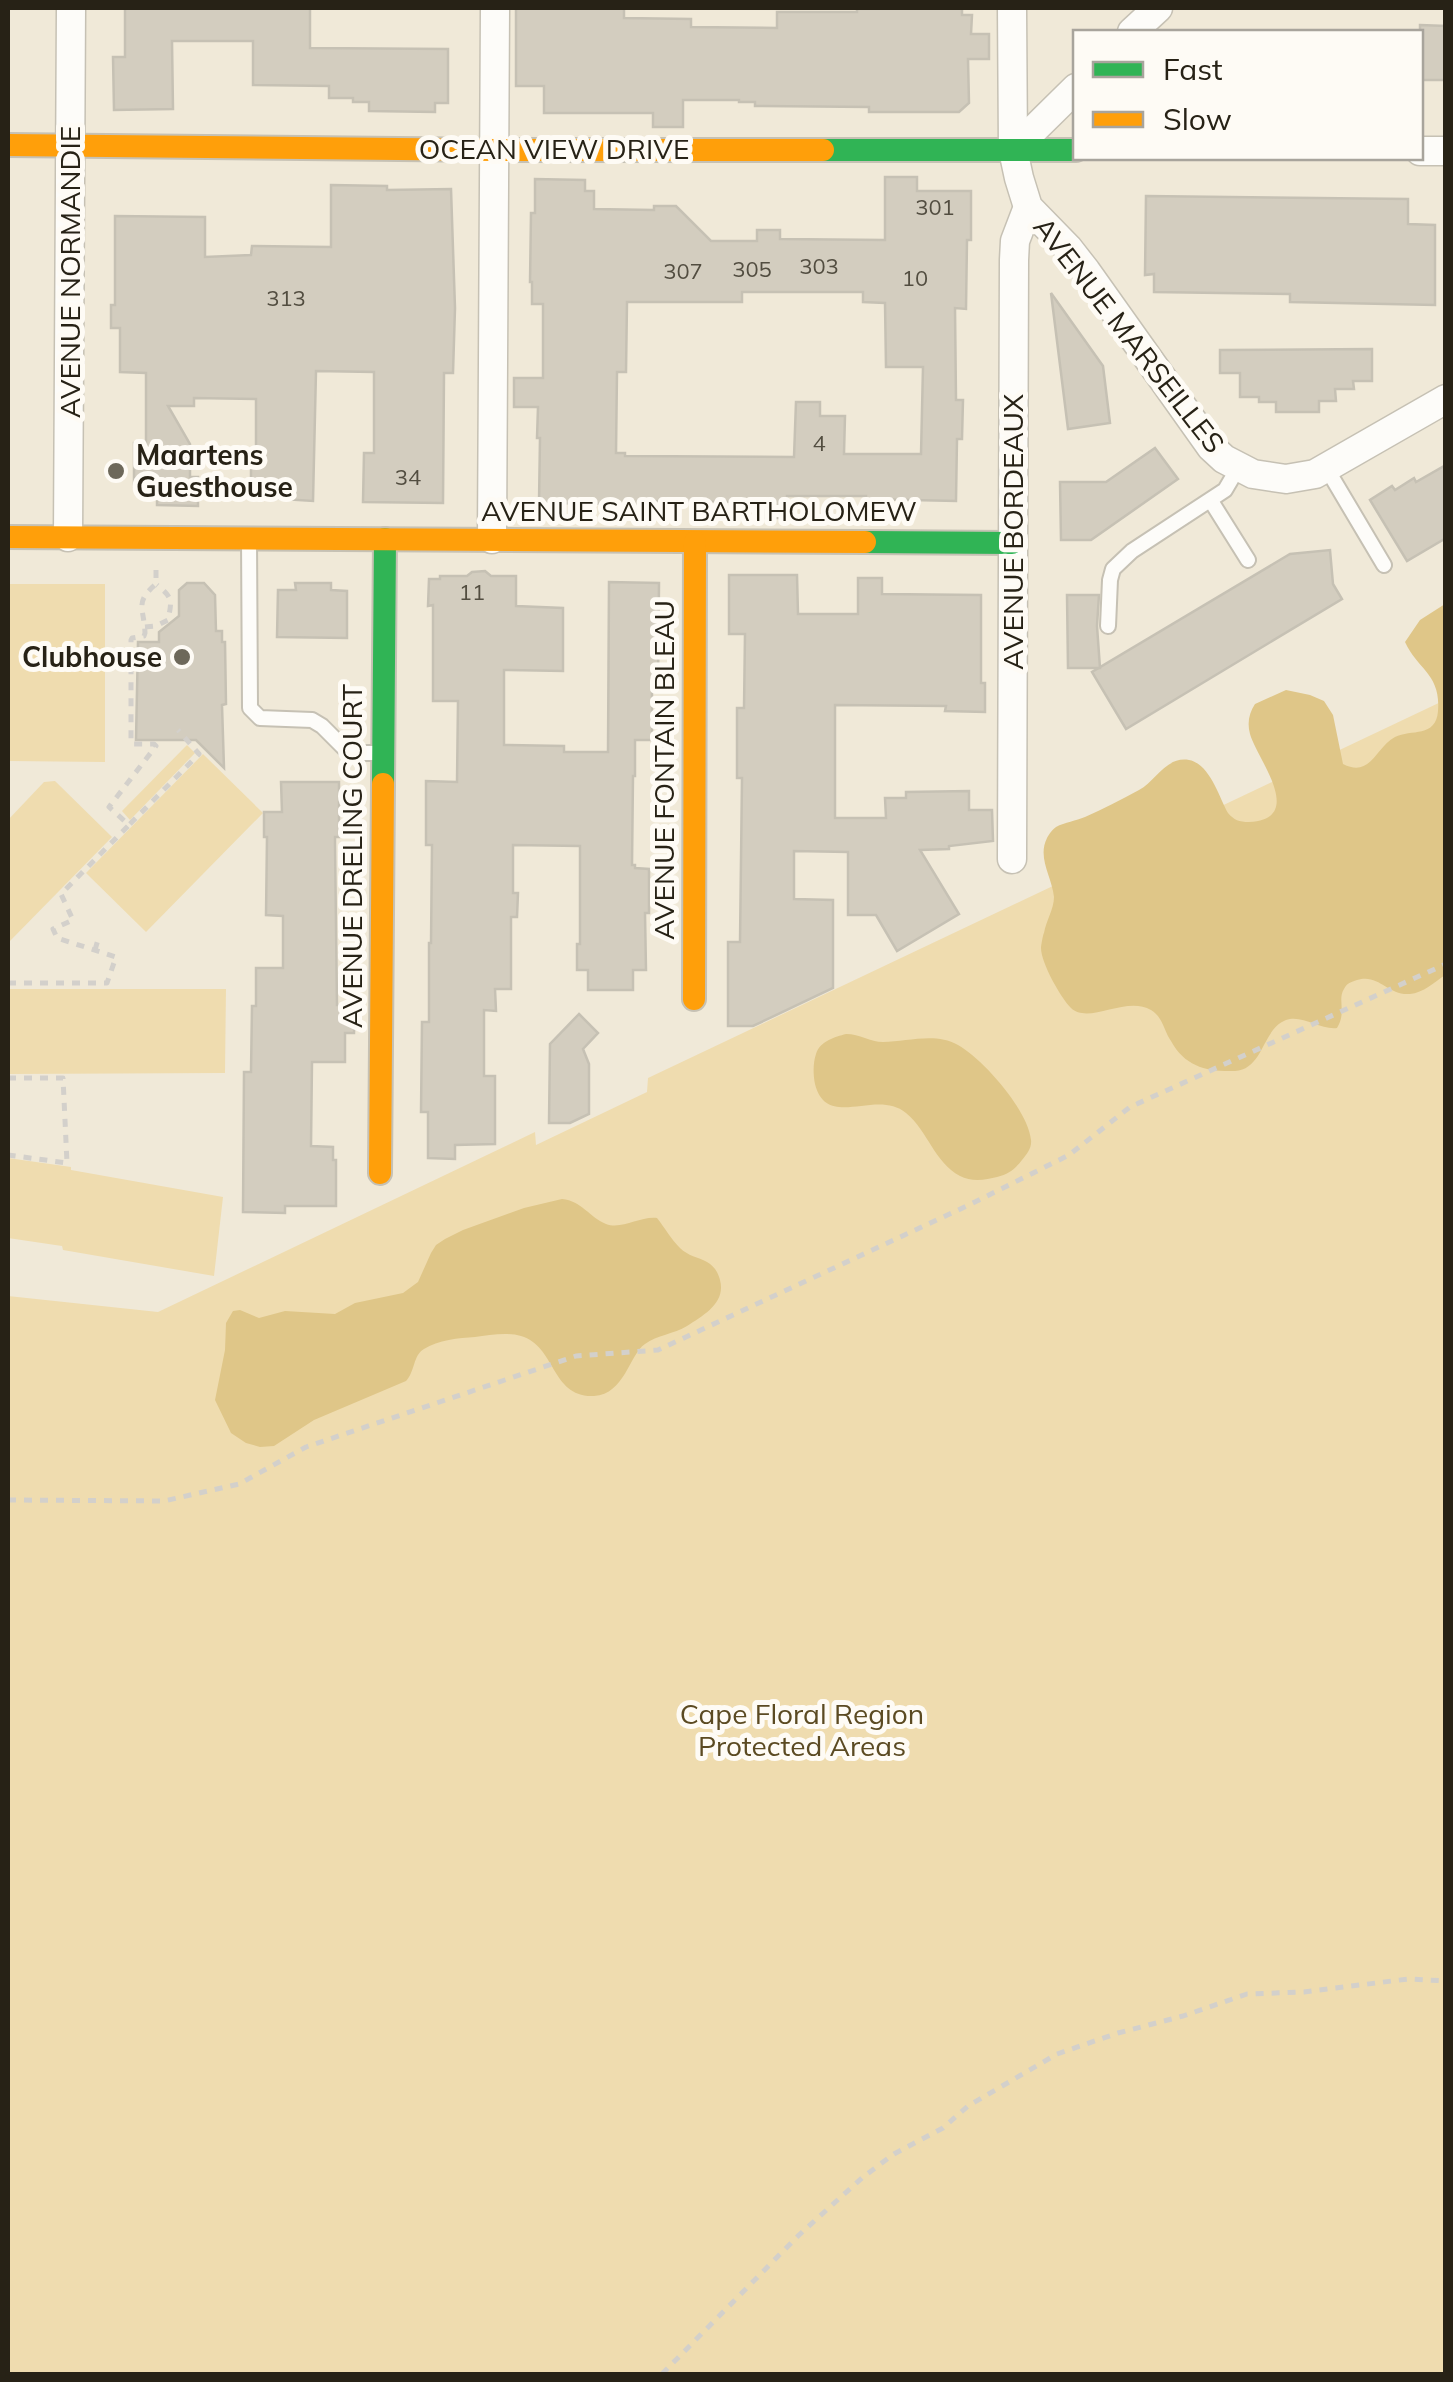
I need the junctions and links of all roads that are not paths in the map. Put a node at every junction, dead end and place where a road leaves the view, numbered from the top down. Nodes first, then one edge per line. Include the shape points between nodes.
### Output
1 (72, 8) edge
2 (495, 8) edge
3 (1012, 8) edge
4 (1158, 8) edge
5 (1134, 30) edge
6 (1073, 91) edge
7 (8, 145) edge
8 (70, 145) junction
9 (495, 150) junction
10 (1012, 150) junction
11 (1073, 150) edge
12 (1028, 207) junction
13 (1446, 399) edge
14 (1238, 468) junction
15 (1327, 469) junction
16 (1211, 501) junction
17 (8, 536) edge
18 (68, 537) junction
19 (249, 538) junction
20 (384, 539) junction
21 (492, 539) junction
22 (695, 542) junction
23 (1012, 543) junction
24 (1248, 560) dead end
25 (1384, 565) dead end
26 (1108, 626) dead end
27 (383, 753) junction
28 (1012, 859) dead end
29 (694, 999) dead end
30 (380, 1173) dead end

1 - 8 street, AVENUE NORMANDIE
2 - 9 street
3 - 10 street
4 - 5 street
6 - 10 street
7 - 8 street, OCEAN VIEW DRIVE
8 - 9 street, OCEAN VIEW DRIVE
8 - 18 street, AVENUE NORMANDIE
9 - 10 street, OCEAN VIEW DRIVE
9 - 21 street
10 - 11 street, OCEAN VIEW DRIVE
10 - 12 street, AVENUE MARSEILLES
12 - 14 street, AVENUE MARSEILLES via 1086,271 1196,430
12 - 23 street, AVENUE BORDEAUX via 1014,260
13 - 15 street, AVENUE MARSEILLES
14 - 15 street, AVENUE MARSEILLES via 1271,479
14 - 16 lane
15 - 25 lane
16 - 24 lane
16 - 26 lane via 1119,562 1110,580
17 - 18 street, AVENUE SAINT BARTHOLOMEW
18 - 19 street, AVENUE SAINT BARTHOLOMEW
19 - 20 street, AVENUE SAINT BARTHOLOMEW
19 - 27 lane via 250,708 260,718 318,722 352,752
20 - 21 street, AVENUE SAINT BARTHOLOMEW
20 - 27 street, AVENUE DRELING COURT
21 - 22 street, AVENUE SAINT BARTHOLOMEW
22 - 23 street, AVENUE SAINT BARTHOLOMEW
22 - 29 street, AVENUE FONTAIN BLEAU
23 - 28 street, AVENUE BORDEAUX
27 - 30 street, AVENUE DRELING COURT

